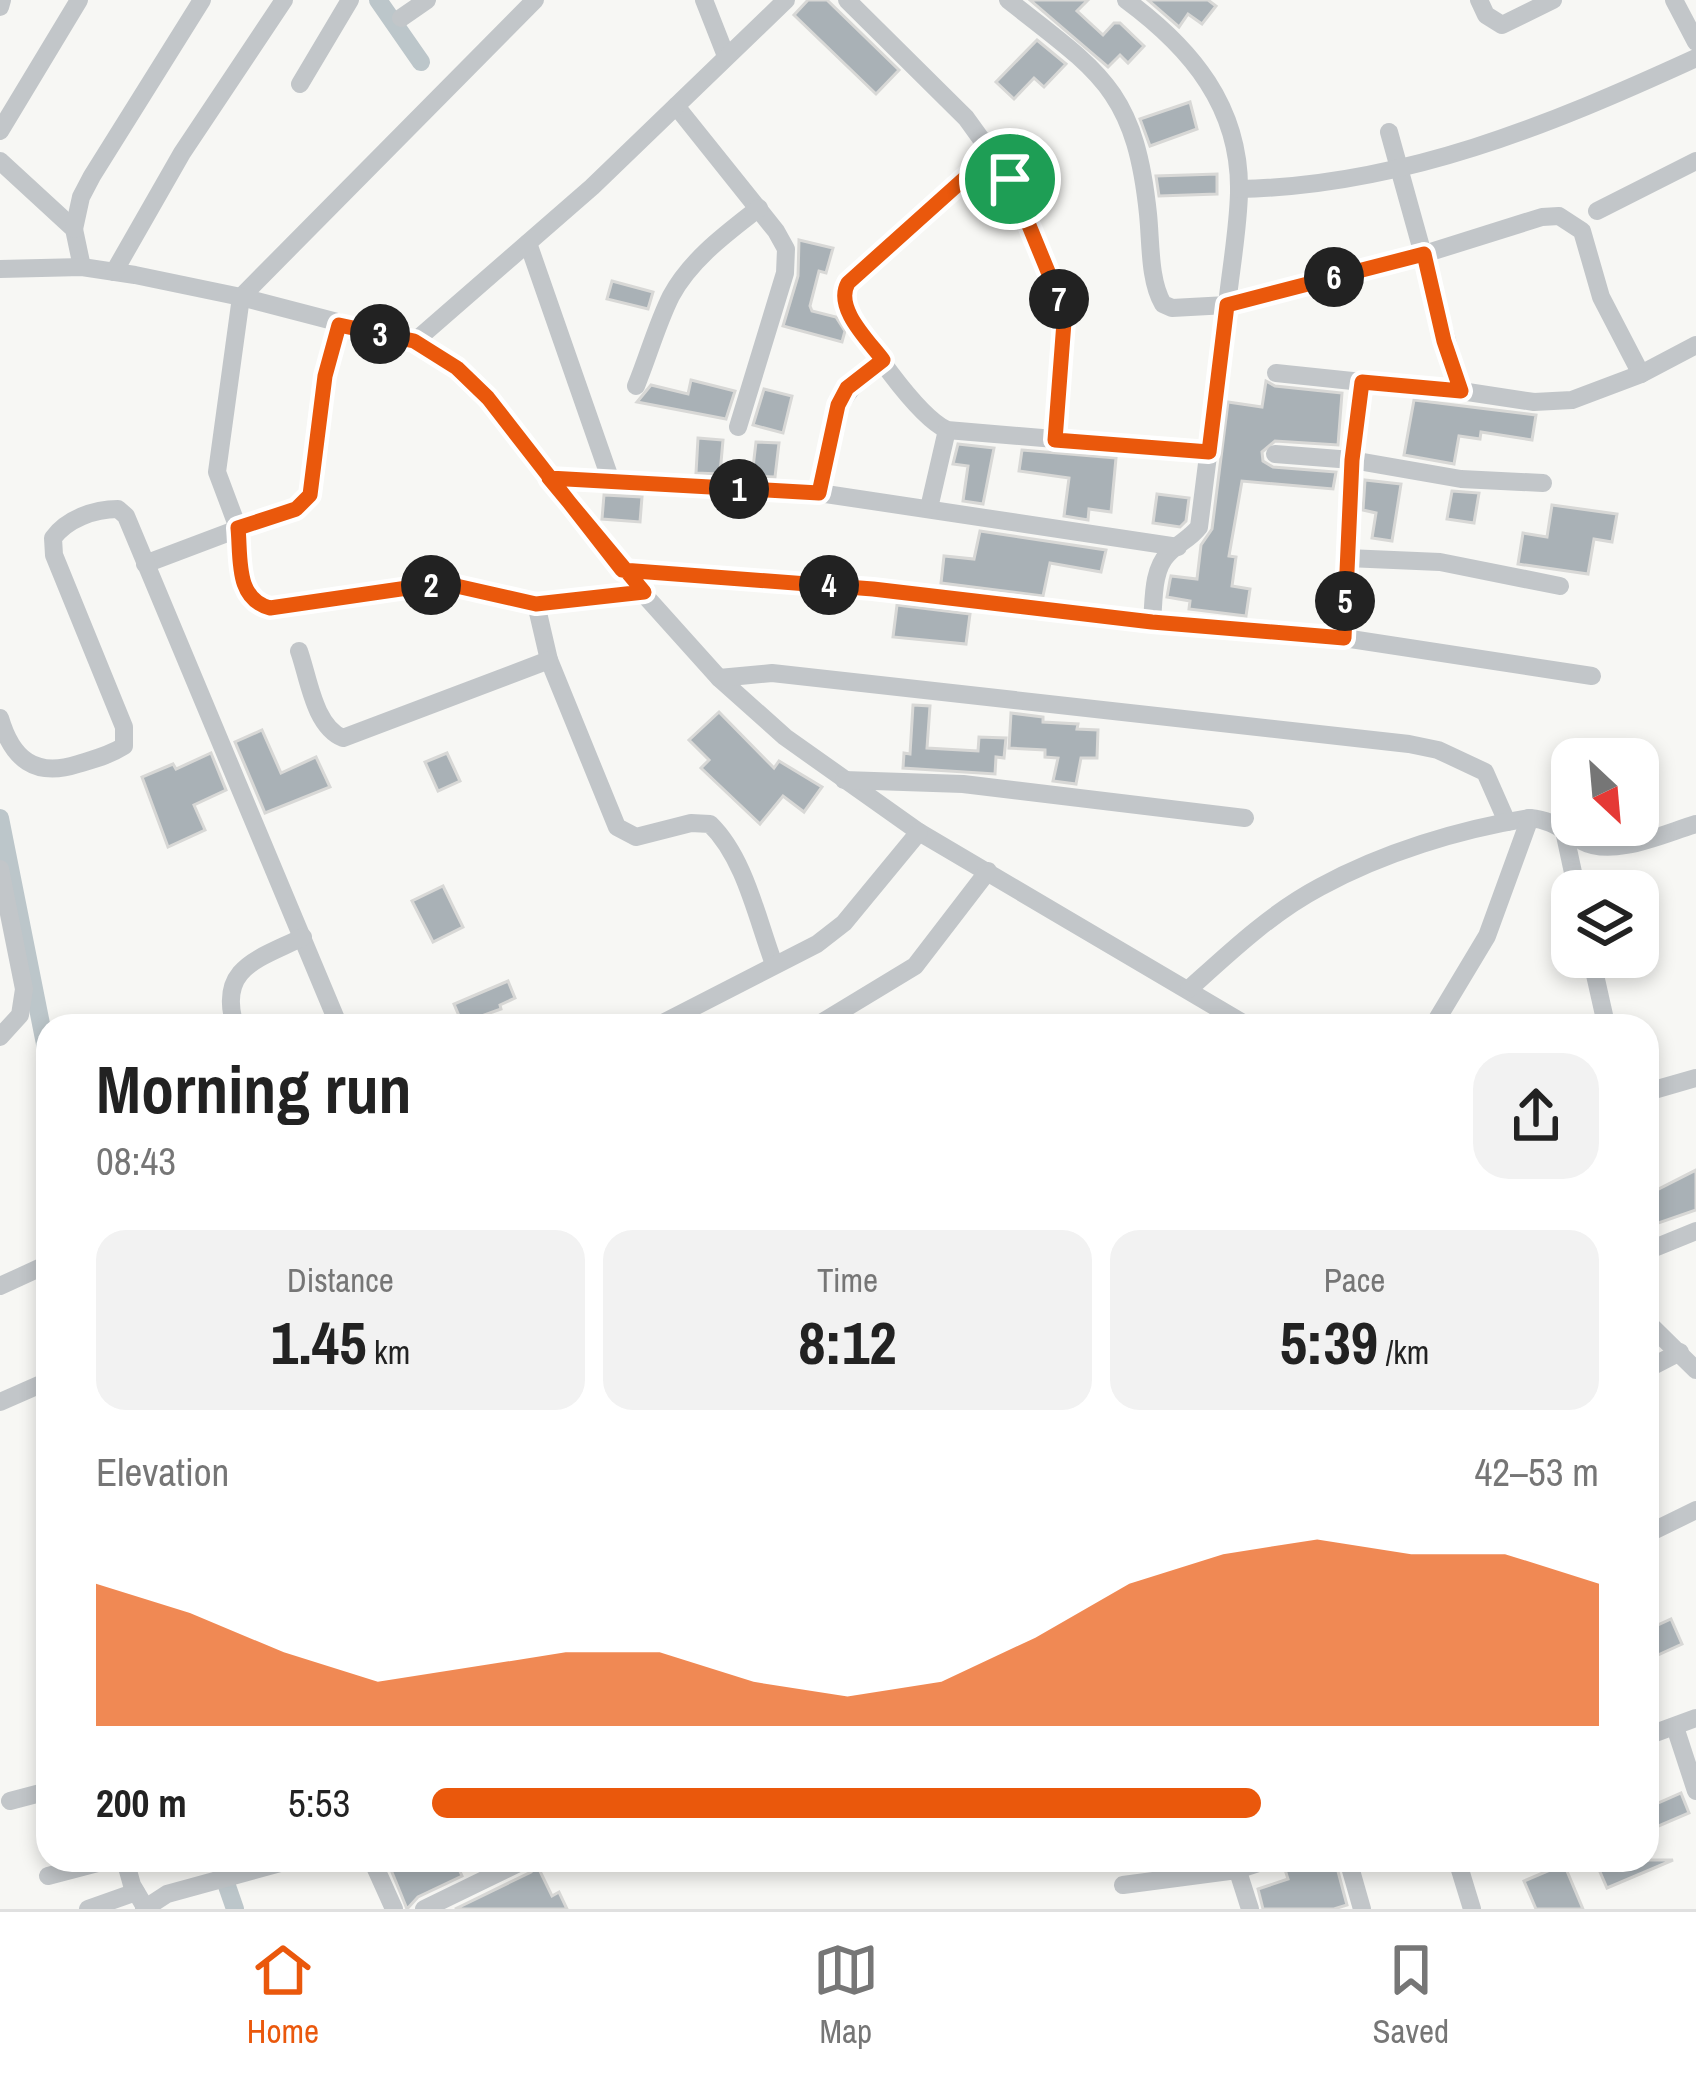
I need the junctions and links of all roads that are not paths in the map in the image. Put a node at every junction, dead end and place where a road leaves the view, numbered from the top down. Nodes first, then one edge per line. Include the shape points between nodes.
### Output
1 (79, 0) edge
2 (202, 0) edge
3 (284, 0) edge
4 (427, 0) edge
5 (535, 0) edge
6 (704, 0) edge
7 (786, 0) edge
8 (847, 0) edge
9 (1008, 0) edge
10 (1126, 0) edge
11 (1479, 0) edge
12 (1553, 0) edge
13 (1674, 0) edge
14 (347, 5) edge
15 (401, 18) dead end
16 (1696, 42) edge
17 (726, 56) junction
18 (1696, 58) edge
19 (300, 84) dead end
20 (676, 106) junction
21 (0, 131) edge
22 (1389, 132) dead end
23 (994, 152) junction
24 (0, 160) edge
25 (1696, 160) edge
26 (1400, 170) junction
27 (1239, 189) junction
28 (759, 208) junction
29 (1597, 211) dead end
30 (74, 229) junction
31 (528, 243) junction
32 (1424, 254) junction
33 (82, 268) junction
34 (0, 269) edge
35 (114, 272) junction
36 (242, 297) junction
37 (1227, 305) junction
38 (339, 325) junction
39 (414, 341) junction
40 (1696, 345) edge
41 (883, 360) junction
42 (1276, 373) dead end
43 (1641, 374) junction
44 (1362, 382) junction
45 (636, 386) dead end
46 (1461, 391) junction
47 (738, 427) dead end
48 (947, 430) junction
49 (1055, 440) junction
50 (1209, 452) junction
51 (1275, 454) dead end
52 (1352, 460) junction
53 (549, 478) junction
54 (611, 481) junction
55 (1543, 483) dead end
56 (819, 493) junction
57 (928, 508) junction
58 (238, 528) junction
59 (1178, 547) junction
60 (1347, 558) junction
61 (146, 564) junction
62 (622, 570) junction
63 (1560, 586) dead end
64 (644, 592) junction
65 (536, 604) junction
66 (1152, 622) junction
67 (1344, 638) junction
68 (299, 651) dead end
69 (549, 660) junction
70 (1592, 676) dead end
71 (719, 678) junction
72 (0, 718) edge
73 (843, 780) junction
74 (1246, 818) dead end
75 (1530, 818) junction
76 (1507, 822) junction
77 (1551, 823) edge
78 (1696, 824) edge
79 (919, 832) junction
80 (1659, 834) edge
81 (0, 869) edge
82 (988, 871) junction
83 (5, 917) edge
84 (303, 937) junction
85 (773, 964) junction
86 (1596, 978) edge
87 (1189, 989) junction
88 (233, 1014) edge
89 (334, 1014) edge
90 (679, 1014) edge
91 (836, 1014) edge
92 (1230, 1014) edge
93 (1440, 1014) edge
94 (1604, 1014) edge
95 (0, 1037) edge
96 (1696, 1078) edge
97 (1659, 1089) edge
98 (1696, 1231) edge
99 (1659, 1246) edge
100 (36, 1270) edge
101 (0, 1286) edge
102 (1659, 1333) edge
103 (1680, 1352) junction
104 (1659, 1363) edge
105 (1696, 1370) edge
106 (36, 1386) edge
107 (0, 1402) edge
108 (1696, 1510) edge
109 (1659, 1528) edge
110 (1696, 1718) edge
111 (1676, 1727) junction
112 (1659, 1732) edge
113 (1696, 1791) edge
114 (36, 1794) edge
115 (10, 1801) dead end
116 (63, 1872) edge
117 (130, 1872) edge
118 (205, 1872) edge
119 (231, 1872) edge
120 (377, 1872) edge
121 (500, 1872) edge
122 (1196, 1872) edge
123 (1238, 1872) edge
124 (1351, 1872) edge
125 (1461, 1872) edge
126 (48, 1876) dead end
127 (209, 1882) junction
128 (1123, 1885) dead end
129 (142, 1903) edge
130 (88, 1909) edge
131 (394, 1909) edge
132 (424, 1909) edge
133 (1250, 1909) edge
134 (1362, 1909) edge
135 (1472, 1909) edge

1 - 21 street
2 - 30 street via 92,176
3 - 35 street
4 - 15 street
5 - 36 street
6 - 17 street
7 - 17 street
8 - 23 street
9 - 37 street via 1119,99 1143,167 1163,304
10 - 27 street via 1209,80 1228,125
11 - 12 street via 1502,25
13 - 16 street
14 - 19 street
17 - 20 street
18 - 26 street via 1503,140
20 - 28 street
20 - 31 street
22 - 26 street
23 - 41 street via 843,292
23 - 49 street via 1058,296
24 - 30 street
25 - 29 street
26 - 27 street
26 - 32 street
27 - 37 street
28 - 45 street via 682,280
28 - 47 street via 788,260
30 - 33 street
31 - 39 street
31 - 54 street
32 - 37 street
32 - 43 street via 1542,217 1572,221
32 - 46 street
33 - 34 street
33 - 35 street
35 - 36 street
36 - 38 street
36 - 58 street via 217,472
37 - 50 street
38 - 39 street
38 - 58 street via 310,495 296,509
39 - 53 street via 488,398
40 - 43 street
41 - 48 street
41 - 56 street via 838,405
42 - 44 street
43 - 46 street via 1571,400
44 - 46 street
44 - 52 street
48 - 49 street
48 - 57 street
49 - 50 street
50 - 59 street via 1199,527
51 - 52 street
52 - 55 street
52 - 60 street
53 - 54 street
53 - 62 street
54 - 56 street
56 - 57 street
57 - 59 street
58 - 61 street
58 - 65 street via 243,583 256,604 270,608 452,585
59 - 66 street via 1158,568
60 - 63 street via 1440,562
60 - 67 street
61 - 72 street via 118,509 92,512 53,538 124,727 124,746 44,770 16,756
61 - 84 street
62 - 64 street
62 - 66 street
64 - 65 street
64 - 71 street
65 - 69 street
66 - 67 street
67 - 70 street
68 - 69 street via 322,721 343,738
69 - 85 street via 617,827 636,837 710,824 734,857
71 - 73 street
71 - 76 street via 772,673 1409,744 1485,772
73 - 74 street via 963,784
73 - 79 street
75 - 76 street
75 - 77 street
75 - 93 street via 1487,935
76 - 87 street via 1319,887
78 - 80 street
79 - 82 street
79 - 85 street via 844,923
81 - 83 street
82 - 87 street
82 - 91 street via 915,966
83 - 95 street via 24,989 20,1016
84 - 88 street via 235,976
84 - 89 street
85 - 90 street
86 - 94 street
87 - 92 street
96 - 97 street
98 - 99 street
100 - 101 street
102 - 103 street
103 - 104 street
103 - 105 street
106 - 107 street
108 - 109 street
110 - 111 street
111 - 112 street
111 - 113 street
114 - 115 street
116 - 126 street
117 - 129 street
118 - 127 street
119 - 127 street
120 - 131 street
121 - 132 street
122 - 128 street
123 - 133 street
124 - 134 street
125 - 135 street
127 - 129 street
129 - 130 street

